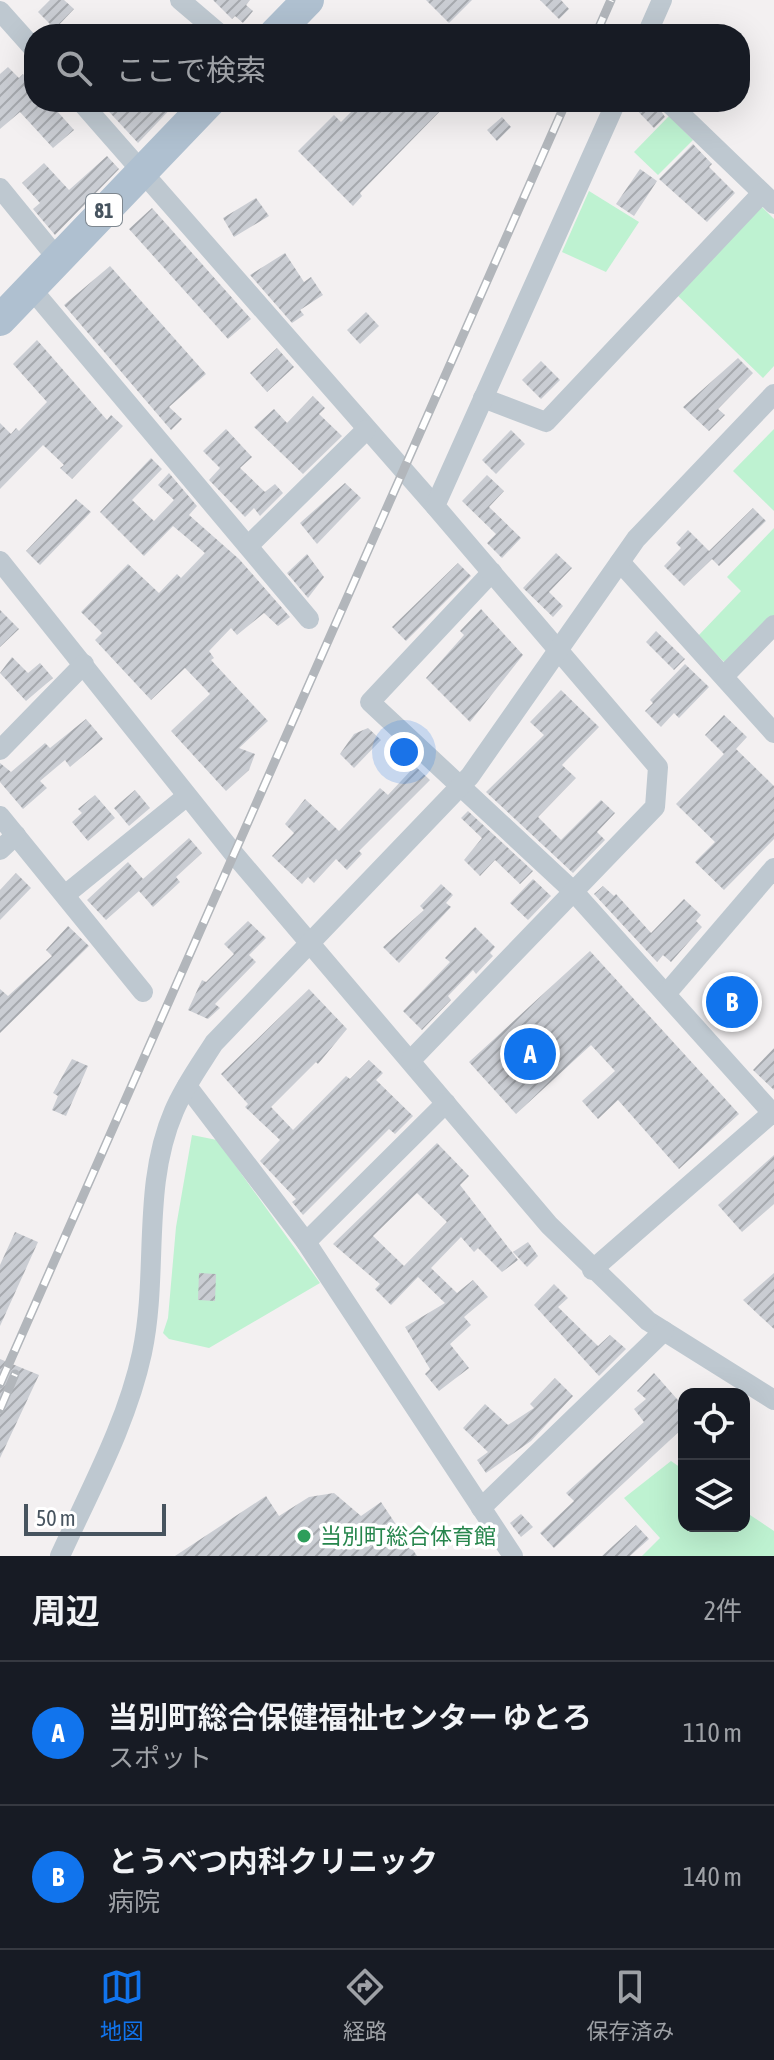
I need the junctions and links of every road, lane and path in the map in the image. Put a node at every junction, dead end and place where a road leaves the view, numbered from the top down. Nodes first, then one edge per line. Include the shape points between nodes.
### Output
1 (180, 0) edge
2 (308, 0) edge
3 (662, 0) edge
4 (0, 11) edge
5 (208, 24) edge
6 (285, 24) edge
7 (651, 24) edge
8 (24, 38) edge
9 (90, 112) edge
10 (199, 112) edge
11 (612, 112) edge
12 (678, 112) edge
13 (142, 170) junction
14 (0, 188) edge
15 (768, 198) edge
16 (57, 258) junction
17 (29, 286) junction
18 (0, 320) edge
19 (774, 394) edge
20 (483, 398) junction
21 (366, 430) junction
22 (435, 506) junction
23 (248, 546) junction
24 (0, 561) edge
25 (620, 562) junction
26 (492, 572) junction
27 (309, 619) dead end
28 (774, 625) edge
29 (559, 648) junction
30 (84, 664) junction
31 (725, 675) junction
32 (774, 733) edge
33 (0, 750) edge
34 (460, 786) junction
35 (187, 796) junction
36 (0, 816) edge
37 (16, 835) junction
38 (0, 850) edge
39 (774, 868) edge
40 (574, 892) junction
41 (65, 895) junction
42 (311, 941) junction
43 (143, 992) dead end
44 (666, 994) junction
45 (411, 1060) junction
46 (187, 1086) junction
47 (446, 1103) junction
48 (771, 1107) edge
49 (306, 1242) junction
50 (592, 1270) junction
51 (664, 1331) junction
52 (774, 1400) edge
53 (481, 1508) junction
54 (60, 1556) edge
55 (513, 1556) edge

1 - 5 street
2 - 6 main road
3 - 7 street
4 - 8 street
9 - 13 street
10 - 13 main road, 81
11 - 20 street
12 - 15 street
13 - 16 main road, 81
13 - 21 street
14 - 16 street
15 - 20 street via 546,422
16 - 17 main road, 81
17 - 18 main road, 81
17 - 23 street
19 - 25 street
20 - 22 street
21 - 22 street
21 - 23 street
22 - 26 street
23 - 27 street
24 - 30 street
25 - 29 street
25 - 31 street
26 - 29 street
26 - 34 street via 370,702
28 - 31 street
29 - 34 street
29 - 40 street via 658,767 655,807
30 - 33 street
30 - 35 street
31 - 32 street
34 - 40 street
34 - 42 street
35 - 41 street
35 - 42 street
36 - 37 street
37 - 38 street
37 - 41 street
39 - 44 street
40 - 44 street
40 - 45 street
41 - 43 street
42 - 45 street
42 - 46 street via 214,1043
44 - 48 street
45 - 47 street
46 - 49 street
46 - 54 street via 173,1112 158,1167 139,1369
47 - 49 street
47 - 50 street
48 - 50 street
49 - 53 street
50 - 51 street
51 - 52 street
51 - 53 street
53 - 55 street

